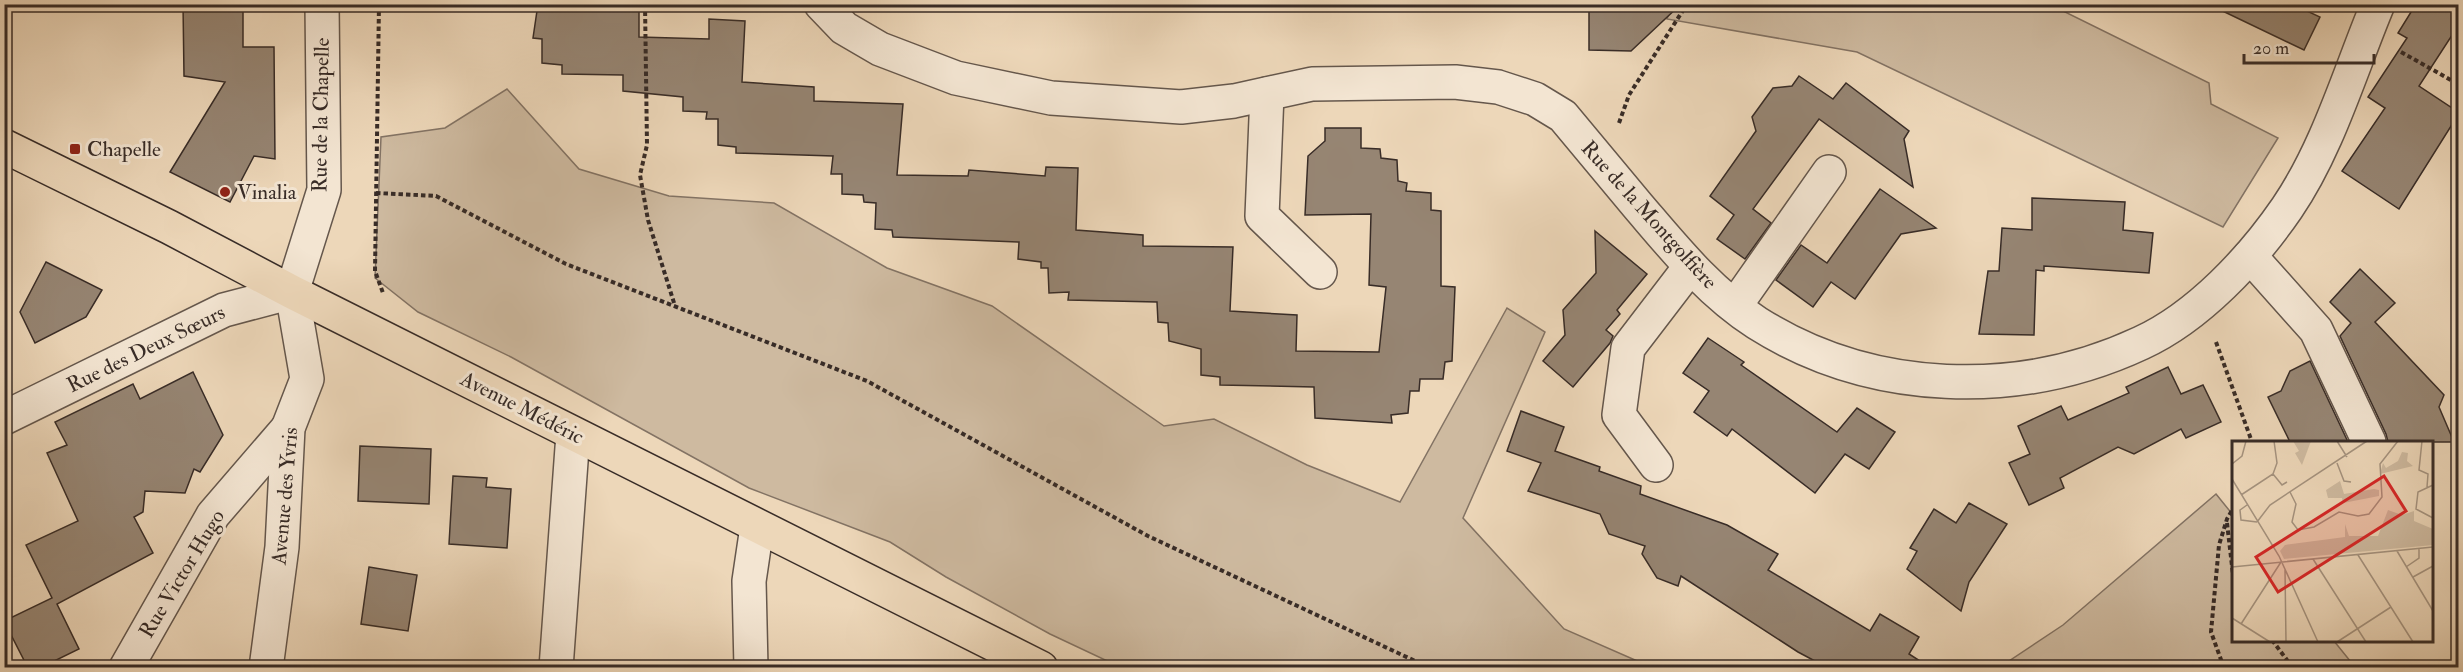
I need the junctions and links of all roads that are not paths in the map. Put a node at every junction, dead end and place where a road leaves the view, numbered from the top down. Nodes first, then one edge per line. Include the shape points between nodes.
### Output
1 (322, 4) edge
2 (821, 4) edge
3 (2372, 18) edge
4 (1267, 94) junction
5 (4, 146) edge
6 (1829, 172) dead end
7 (2250, 256) junction
8 (1690, 267) junction
9 (1320, 272) dead end
10 (292, 292) junction
11 (1736, 306) junction
12 (4, 418) edge
13 (288, 428) junction
14 (573, 434) junction
15 (2369, 441) edge
16 (1656, 465) dead end
17 (757, 527) junction
18 (126, 668) edge
19 (266, 668) edge
20 (556, 668) edge
21 (751, 668) edge
22 (1041, 668) edge

1 - 10 street, Rue de la Chapelle via 324,190
2 - 4 street, Rue de la Montgolfière via 844,28 880,49 956,78 1051,98 1181,107
3 - 7 street, Rue de la Montgolfière via 2317,154 2288,207
4 - 8 street, Rue de la Montgolfière via 1312,84 1455,82 1498,87 1535,99 1563,116
4 - 9 street via 1262,216
5 - 10 main road, Avenue Médéric
6 - 11 street
7 - 11 street, Rue de la Montgolfière via 2180,320 2142,343 2030,377 1923,381 1858,368 1814,353 1756,322
7 - 15 street via 2316,330
8 - 11 street, Rue de la Montgolfière
8 - 16 street via 1628,348 1619,415
10 - 12 street, Rue des Deux Sœurs via 224,310
10 - 13 street, Avenue des Yvris via 307,379
10 - 14 main road, Avenue Médéric
13 - 18 street, Rue Victor Hugo via 213,515
13 - 19 street, Avenue des Yvris via 282,547
14 - 17 main road, Avenue Médéric
14 - 20 street
17 - 21 street via 749,581
17 - 22 main road, Avenue Médéric

